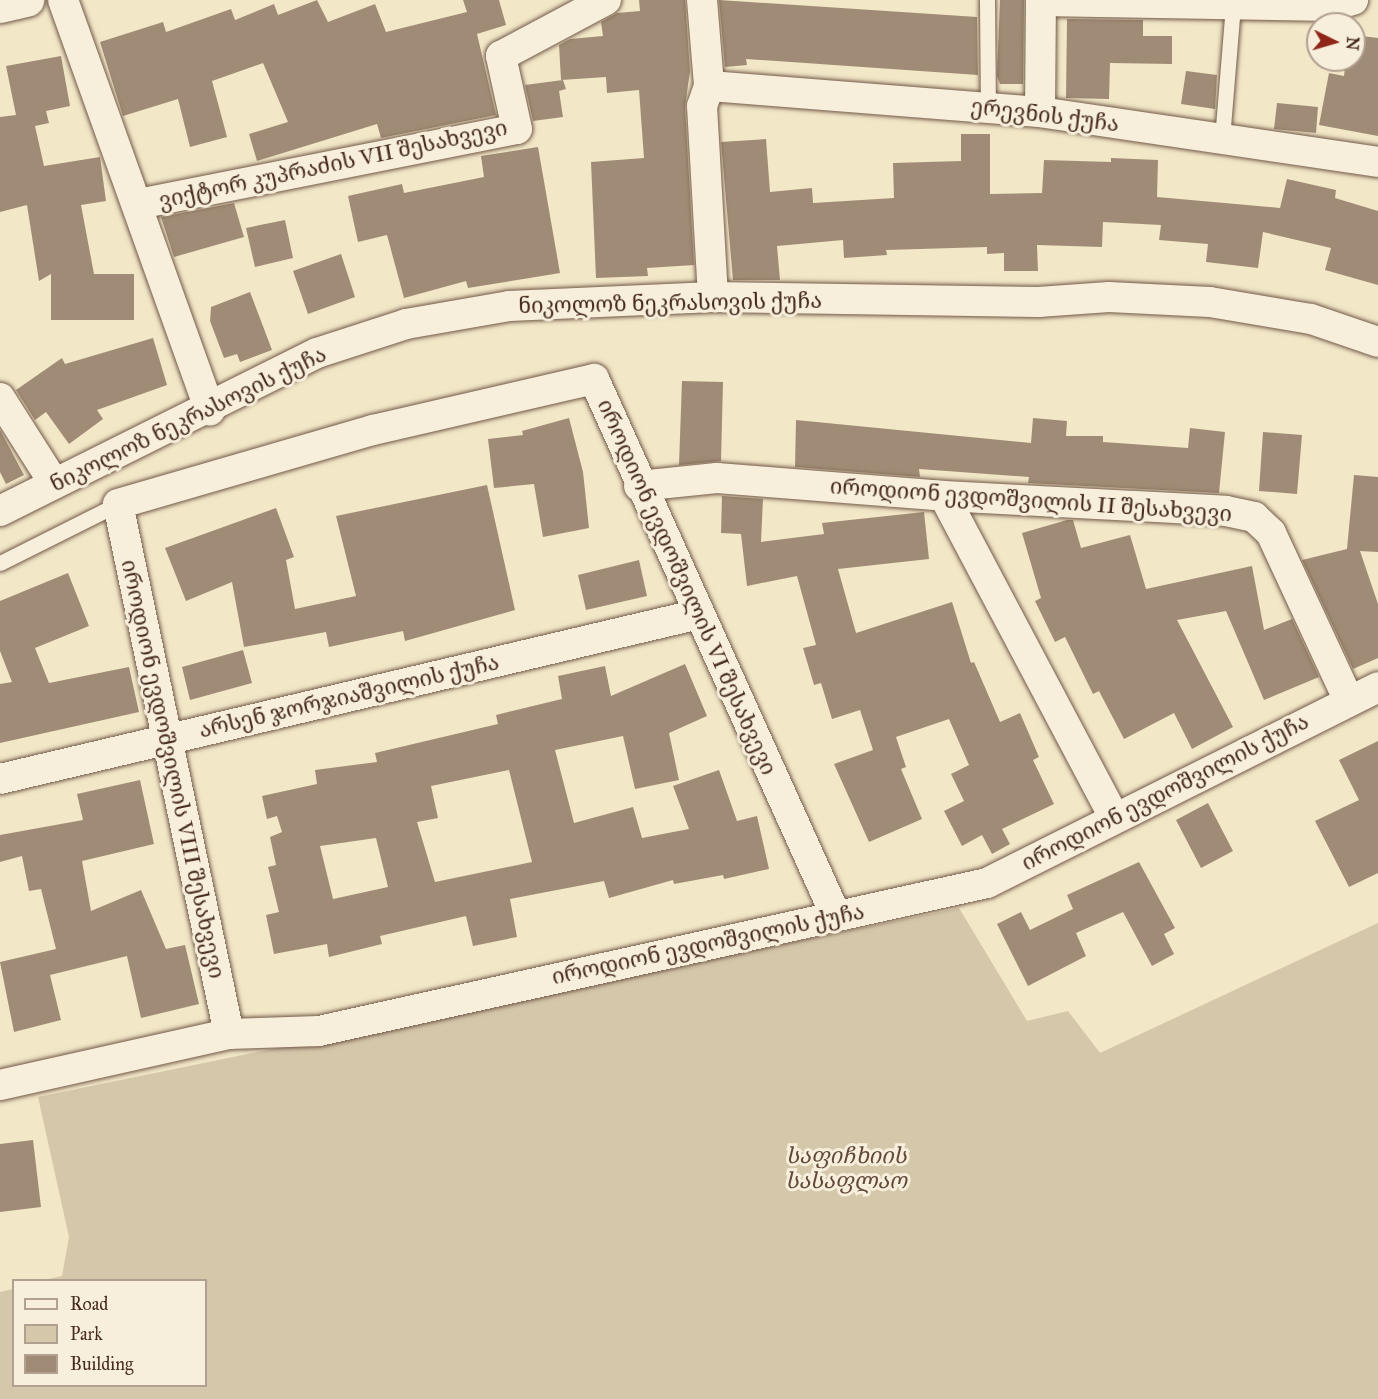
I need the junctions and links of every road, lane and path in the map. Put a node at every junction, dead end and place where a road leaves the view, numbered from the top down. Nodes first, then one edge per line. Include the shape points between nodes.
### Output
1 (27, 0) edge
2 (63, 0) edge
3 (606, 0) edge
4 (702, 0) edge
5 (987, 0) edge
6 (1353, 0) edge
7 (1041, 1) edge
8 (1233, 4) junction
9 (0, 6) edge
10 (709, 86) junction
11 (988, 107) junction
12 (1040, 112) junction
13 (1222, 139) junction
14 (1378, 162) edge
15 (138, 204) junction
16 (713, 297) junction
17 (1378, 342) edge
18 (0, 398) edge
19 (210, 410) junction
20 (54, 483) junction
21 (639, 486) junction
22 (944, 496) junction
23 (117, 504) junction
24 (0, 511) edge
25 (0, 563) edge
26 (699, 614) junction
27 (1378, 687) edge
28 (1348, 699) junction
29 (168, 739) junction
30 (0, 779) edge
31 (1114, 817) junction
32 (836, 916) junction
33 (229, 1034) junction
34 (0, 1085) edge

1 - 9 street
2 - 15 street
3 - 15 street, ვიქტორ კუპრაძის VII შესახვევი via 501,56 517,129
4 - 10 street
5 - 11 lane
6 - 8 street via 1332,6
7 - 8 street
7 - 12 street
8 - 13 lane
10 - 11 street, ერევნის ქუჩა
10 - 16 street via 702,106
11 - 12 street, ერევნის ქუჩა
12 - 13 street, ერევნის ქუჩა
13 - 14 street, ერევნის ქუჩა
15 - 19 street
16 - 17 street, ნიკოლოზ ნეკრასოვის ქუჩა via 1038,302 1109,297 1210,302 1311,319
16 - 19 street, ნიკოლოზ ნეკრასოვის ქუჩა via 509,306 406,324 317,353
18 - 20 street
19 - 20 street, ნიკოლოზ ნეკრასოვის ქუჩა
20 - 24 street, ნიკოლოზ ნეკრასოვის ქუჩა
21 - 22 street, იროდიონ ევდოშვილის II შესახვევი via 717,478
21 - 23 street, იროდიონ ევდოშვილის VI შესახვევი via 594,379 373,430
21 - 26 street, იროდიონ ევდოშვილის VI შესახვევი
22 - 28 street, იროდიონ ევდოშვილის II შესახვევი via 1226,511 1254,517 1271,534
22 - 31 street
23 - 25 lane
23 - 29 street, იროდიონ ევდოშვილის VIII შესახვევი
26 - 29 street, არსენ ჯორჯიაშვილის ქუჩა
26 - 32 street, იროდიონ ევდოშვილის VI შესახვევი
27 - 28 street, იროდიონ ევდოშვილის ქუჩა
28 - 31 street, იროდიონ ევდოშვილის ქუჩა
29 - 30 street, არსენ ჯორჯიაშვილის ქუჩა
29 - 33 street, იროდიონ ევდოშვილის VIII შესახვევი
31 - 32 street, იროდიონ ევდოშვილის ქუჩა via 987,883
32 - 33 street, იროდიონ ევდოშვილის ქუჩა via 319,1031
33 - 34 street, იროდიონ ევდოშვილის ქუჩა

